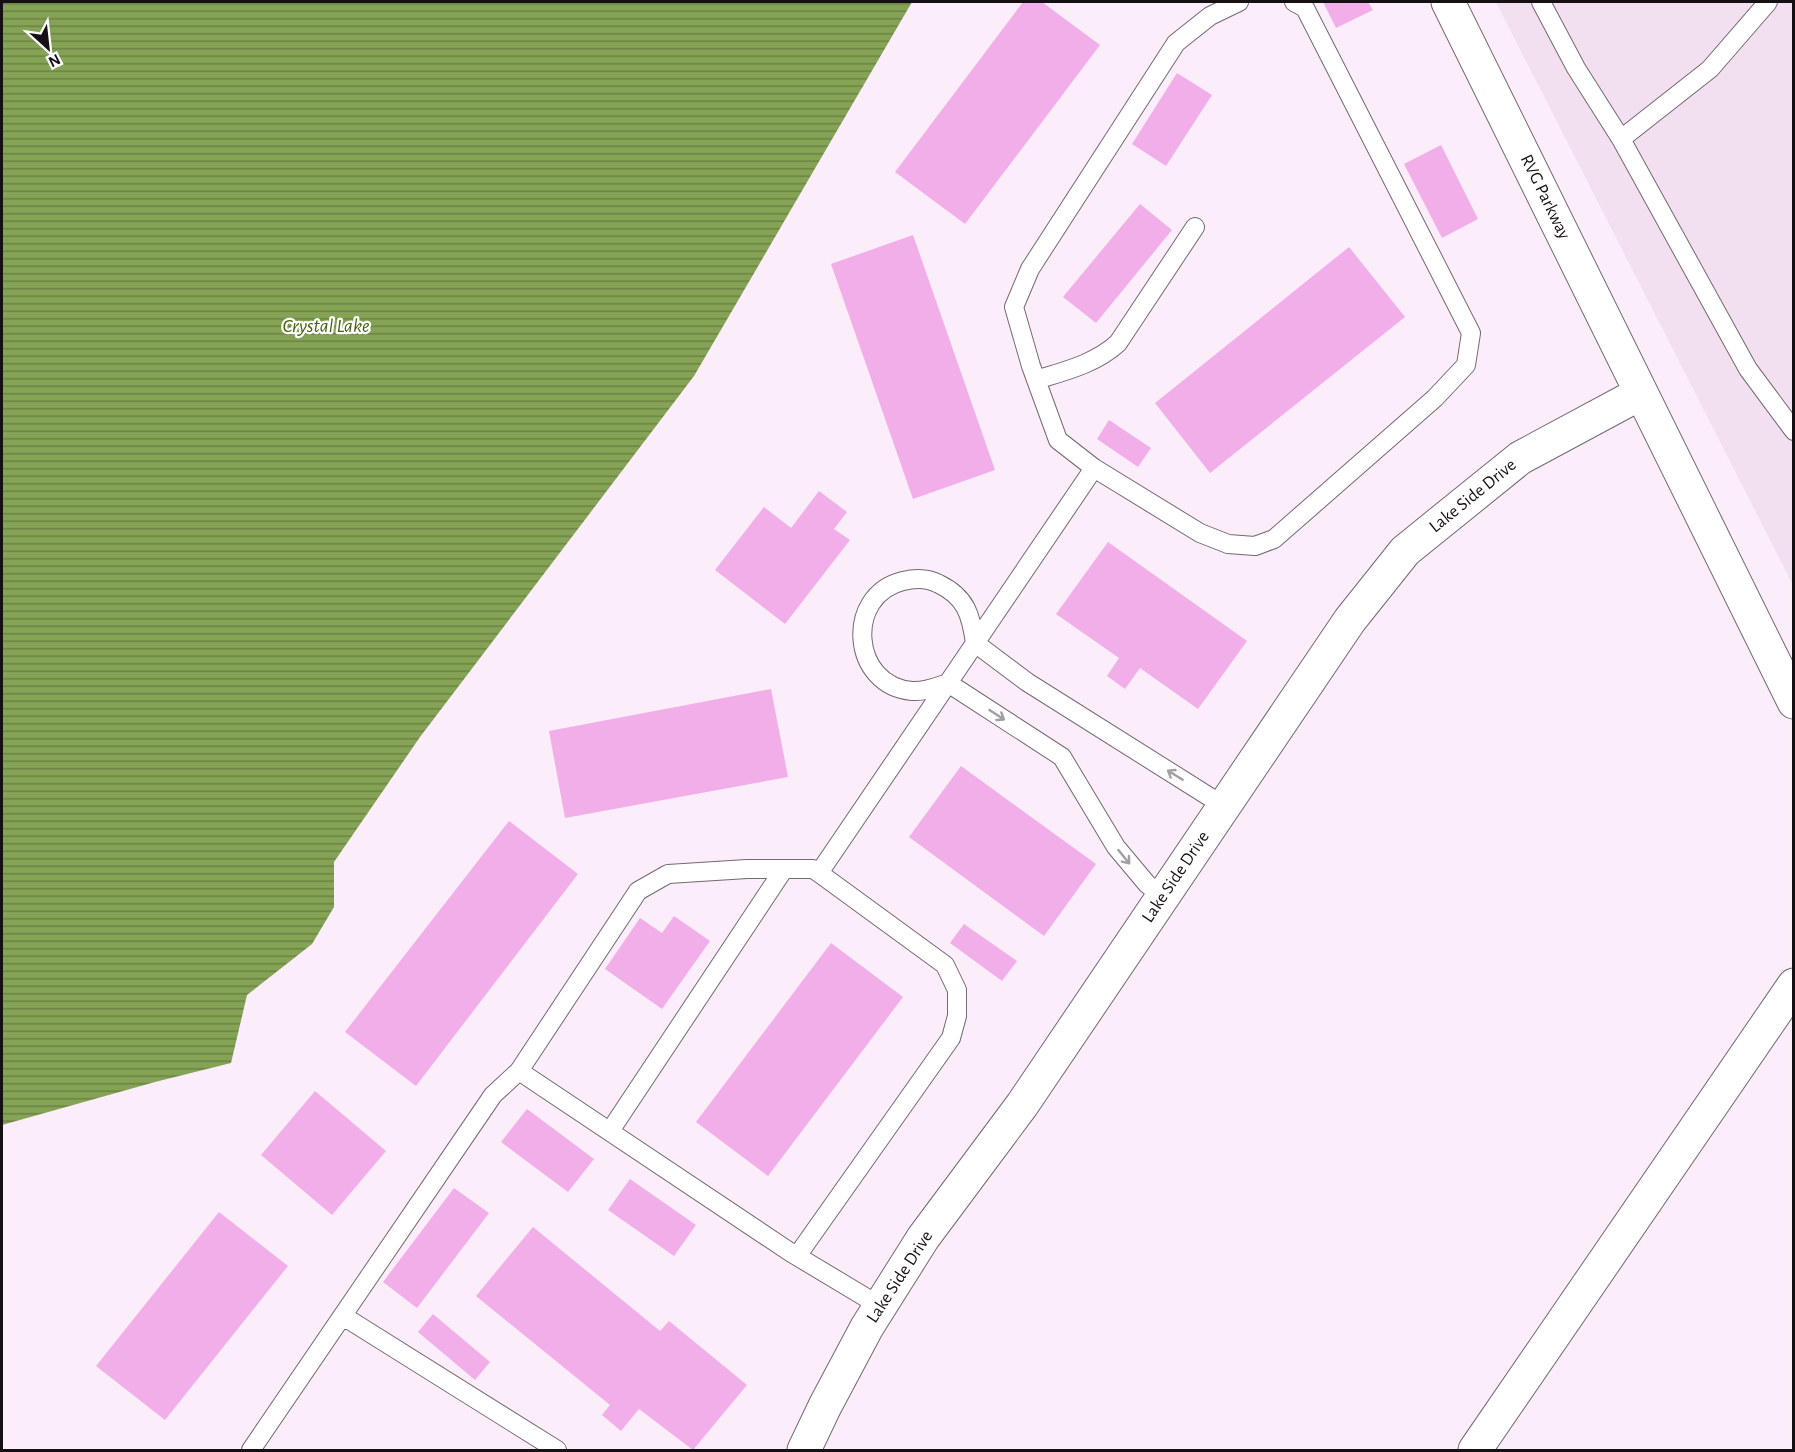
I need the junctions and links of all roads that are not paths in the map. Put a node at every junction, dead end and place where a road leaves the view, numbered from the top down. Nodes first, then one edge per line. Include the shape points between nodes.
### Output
1 (1239, 2) edge
2 (1294, 2) edge
3 (1448, 2) edge
4 (1541, 2) edge
5 (1768, 2) edge
6 (1621, 139) junction
7 (1195, 227) dead end
8 (1036, 380) junction
9 (1641, 393) junction
10 (1794, 431) edge
11 (1094, 468) junction
12 (975, 643) junction
13 (948, 683) junction
14 (1794, 702) edge
15 (1224, 806) junction
16 (784, 869) junction
17 (819, 873) junction
18 (1163, 897) junction
19 (1794, 986) edge
20 (519, 1071) junction
21 (610, 1131) junction
22 (797, 1256) junction
23 (880, 1306) junction
24 (343, 1316) junction
25 (251, 1450) edge
26 (557, 1450) edge
27 (804, 1450) edge
28 (1475, 1450) edge

1 - 8 lane via 1210,16 1176,43 1030,269 1014,307
2 - 11 lane via 1305,8 1471,333 1466,365 1435,398 1274,539 1255,546 1228,544 1200,533
3 - 9 street, RVG Parkway
4 - 6 lane via 1576,68
5 - 6 lane via 1710,69
6 - 10 lane via 1748,369
7 - 8 lane via 1107,354
8 - 11 lane via 1058,440
9 - 14 street, RVG Parkway
9 - 15 street, Lake Side Drive via 1520,458 1405,551 1350,620
11 - 12 lane
12 - 13 lane
12 - 13 lane via 964,604 952,590 934,581 896,583 880,593 868,608 862,626 862,645 880,677 912,691
15 -> 12 lane via 1027,682
13 - 17 lane
13 -> 18 lane via 1062,757 1116,847
15 - 18 street, Lake Side Drive
16 - 17 lane via 813,869
16 - 20 lane via 668,874 638,891
16 - 21 lane
17 - 22 lane via 945,965 957,990 957,1016 951,1038
18 - 23 street, Lake Side Drive
19 - 28 street
20 - 21 lane
20 - 24 lane via 493,1095
21 - 22 lane
22 - 23 lane
23 - 27 street, Lake Side Drive
24 - 25 lane
24 - 26 lane

